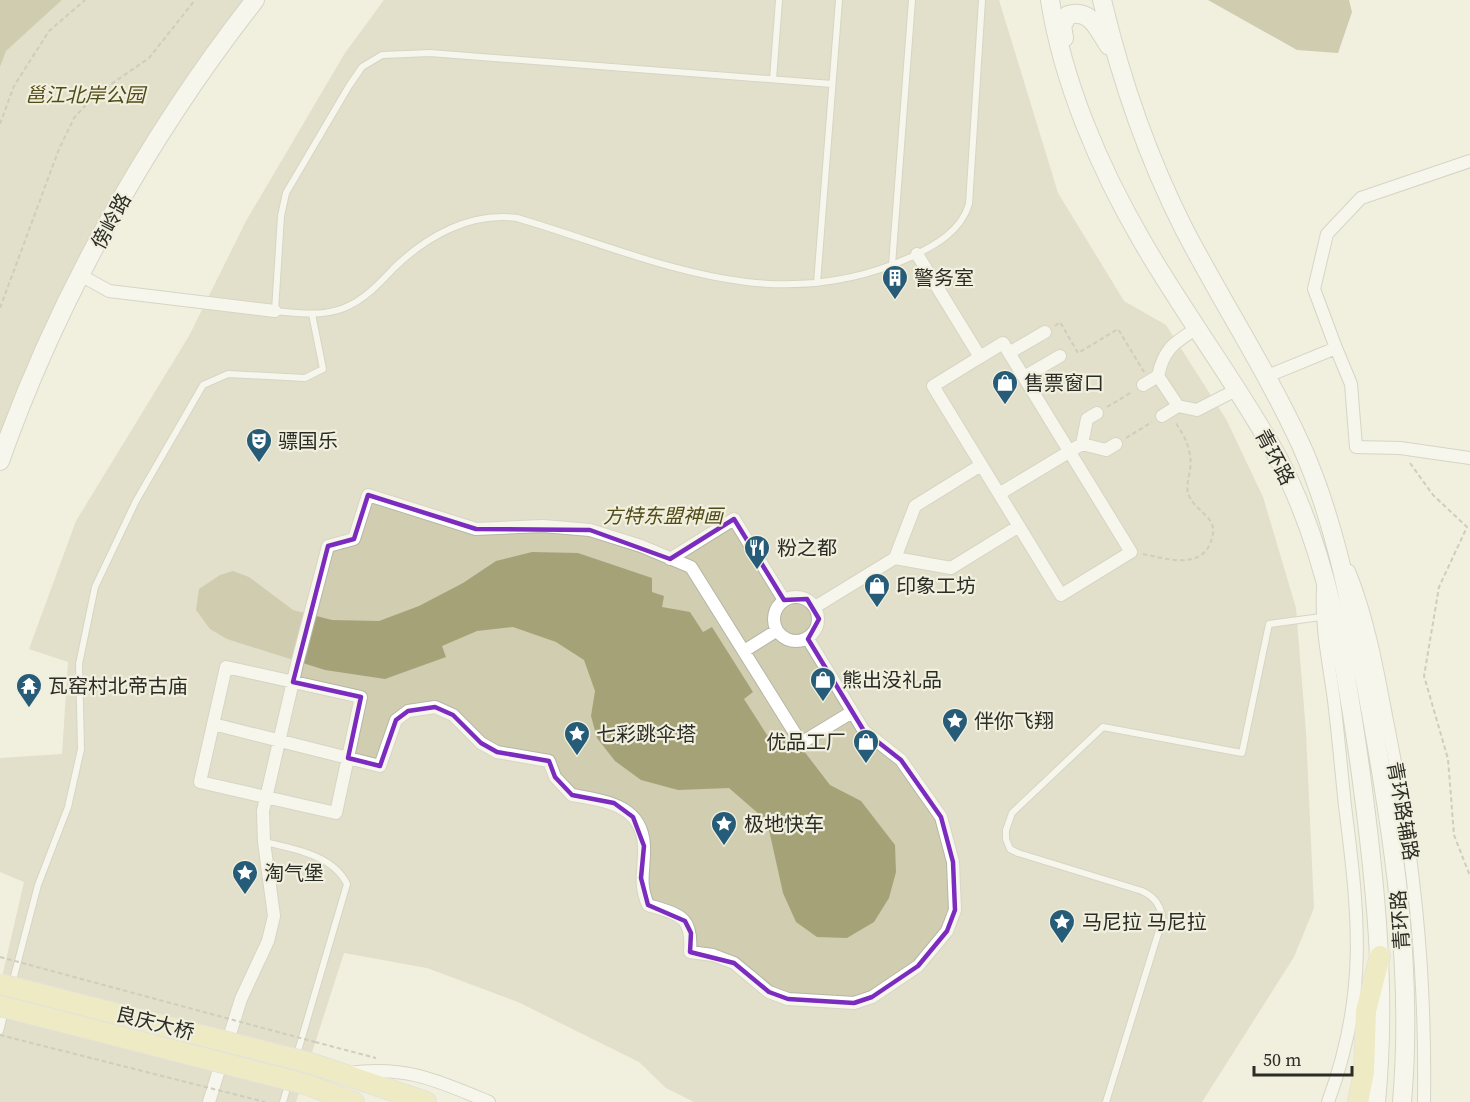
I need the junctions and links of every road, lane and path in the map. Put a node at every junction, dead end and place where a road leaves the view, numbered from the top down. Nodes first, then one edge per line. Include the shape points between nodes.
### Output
1 (85, 0) edge
2 (195, 0) edge
3 (779, 0) edge
4 (839, 0) edge
5 (912, 0) edge
6 (982, 0) edge
7 (1102, 0) edge
8 (254, 1) edge
9 (1050, 3) edge
10 (1116, 58) junction
11 (1069, 74) junction
12 (773, 80) junction
13 (832, 84) junction
14 (0, 124) edge
15 (1470, 161) edge
16 (917, 254) junction
17 (892, 265) junction
18 (82, 276) junction
19 (817, 283) junction
20 (0, 308) edge
21 (275, 311) junction
22 (312, 314) junction
23 (1060, 322) dead end
24 (1197, 328) junction
25 (1045, 332) dead end
26 (1336, 348) junction
27 (1009, 353) junction
28 (1060, 356) dead end
29 (980, 357) junction
30 (1024, 377) junction
31 (1265, 377) junction
32 (1150, 381) junction
33 (1236, 390) junction
34 (1169, 411) junction
35 (1097, 413) joint
36 (1082, 444) junction
37 (1116, 444) joint
38 (1400, 448) junction
39 (1069, 451) junction
40 (1470, 458) edge
41 (0, 461) edge
42 (981, 465) junction
43 (999, 494) junction
44 (1019, 526) junction
45 (1331, 528) junction
46 (1131, 552) junction
47 (895, 558) junction
48 (670, 559) junction
49 (1324, 579) junction
50 (784, 600) junction
51 (815, 608) junction
52 (1321, 617) junction
53 (776, 631) junction
54 (808, 639) junction
55 (744, 651) junction
56 (293, 682) junction
57 (852, 712) junction
58 (213, 724) junction
59 (279, 741) junction
60 (348, 758) junction
61 (267, 797) junction
62 (264, 842) junction
63 (1470, 876) edge
64 (1380, 956) junction
65 (0, 957) edge
66 (0, 984) edge
67 (0, 1006) edge
68 (0, 1033) edge
69 (397, 1070) junction
70 (341, 1074) junction
71 (338, 1098) edge
72 (209, 1102) edge
73 (265, 1102) edge
74 (283, 1102) edge
75 (354, 1102) edge
76 (426, 1102) edge
77 (489, 1102) edge
78 (1106, 1102) edge
79 (1328, 1102) edge
80 (1358, 1102) edge
81 (1376, 1102) edge
82 (1402, 1102) edge
83 (1424, 1102) edge

1 - 14 path via 49,31 14,86
2 - 20 path via 149,57 94,96 74,118 58,149
3 - 12 lane
4 - 13 lane
5 - 17 lane
6 - 16 lane via 969,204 957,229
7 - 10 main road, 青环路
8 - 18 main road, 傍岭路 via 181,101 138,170
9 - 11 main road, 青环路
10 - 11 main road via 1089,16 1078,12 1068,15 1062,26
10 - 31 main road, 青环路 via 1133,113 1184,229
11 - 24 main road, 青环路 via 1112,184 1142,241
12 - 13 lane
12 - 21 lane via 430,53 382,55 362,67 286,193
13 - 19 lane
15 - 26 street via 1361,198 1327,234 1314,289
16 - 17 lane
16 - 29 street
17 - 19 lane via 861,277
18 - 21 street via 109,291
18 - 41 main road, 傍岭路 via 41,358
19 - 22 lane via 770,286 710,278 528,221 497,216 438,234 363,297 345,308
21 - 22 lane
22 - 68 lane via 323,369 305,378 228,374 203,386 136,501 94,587 79,664 81,749 68,807 38,885
23 - 32 path via 1078,353 1118,329
24 - 32 street via 1162,356
24 - 33 main road, 青环路
25 - 27 street
26 - 31 street
26 - 38 street via 1351,384 1356,447
27 - 29 street via 1003,343
27 - 30 street
28 - 30 street
29 - 42 street via 933,386
30 - 39 street
31 - 45 main road, 青环路 via 1300,444
32 - 34 street
32 - 35 path
33 - 34 street via 1197,410
33 - 49 main road, 青环路 via 1292,488
34 - 37 path
34 - 46 path via 1190,453 1188,494 1212,523 1214,532 1208,548 1191,560
35 - 36 street via 1087,419
36 - 37 street via 1106,450
36 - 39 street
38 - 40 street
38 - 63 path via 1433,495 1467,526 1439,587 1424,676 1448,759 1455,835
39 - 43 street
39 - 46 street
42 - 43 street
42 - 47 street via 915,506
43 - 44 street
44 - 46 street via 1061,595
44 - 47 street via 951,568
45 - 82 main road, 青环路 via 1380,758 1396,864 1406,1015
45 - 83 street, 青环路辅路 via 1367,624 1411,851 1422,969
47 - 51 street
48 - 50 street via 734,519
48 - 55 street via 691,567
48 - 56 street via 590,530 543,526 476,529 368,495 354,539 328,546
49 - 52 street
49 - 64 main road, 青环路 via 1354,728
50 - 51 street via 795,596 807,599
50 - 53 street via 776,608
51 - 54 street via 819,619
52 - 78 lane via 1269,624 1242,753 1103,727 1012,813 1005,830 1010,849 1142,891 1151,895 1162,912
52 - 79 street via 1359,933 1354,1005
53 - 54 street via 796,642
53 - 55 street
54 - 57 street
55 - 57 street via 801,743
56 - 58 street via 226,667
56 - 59 street
56 - 60 street via 361,697
57 - 60 street via 864,731 901,760 941,817 949,839 956,887 955,910 947,931 918,966 872,997 854,1003 788,999 769,992 734,963 690,952 691,933 685,921 675,913 648,905 641,878 644,846 633,817 615,803 572,795 555,777 549,761 497,752 481,743 453,715 435,707 408,711 396,720 380,766
58 - 59 street
58 - 61 street via 200,782
59 - 60 street
59 - 61 street
60 - 61 street via 336,813
61 - 62 street via 263,811
62 - 72 street via 274,916
62 - 74 lane via 302,851 331,864 347,884
64 - 80 main road via 1366,1011 1364,1072
64 - 81 main road, 青环路
65 - 69 path, bridge via 370,1054
66 - 70 main road, 良庆大桥, bridge
67 - 71 main road, 良庆大桥, bridge via 305,1084
68 - 73 path, bridge
69 - 70 street
69 - 77 street via 444,1083
70 - 76 main road, 良庆大桥
71 - 75 main road, 良庆大桥

